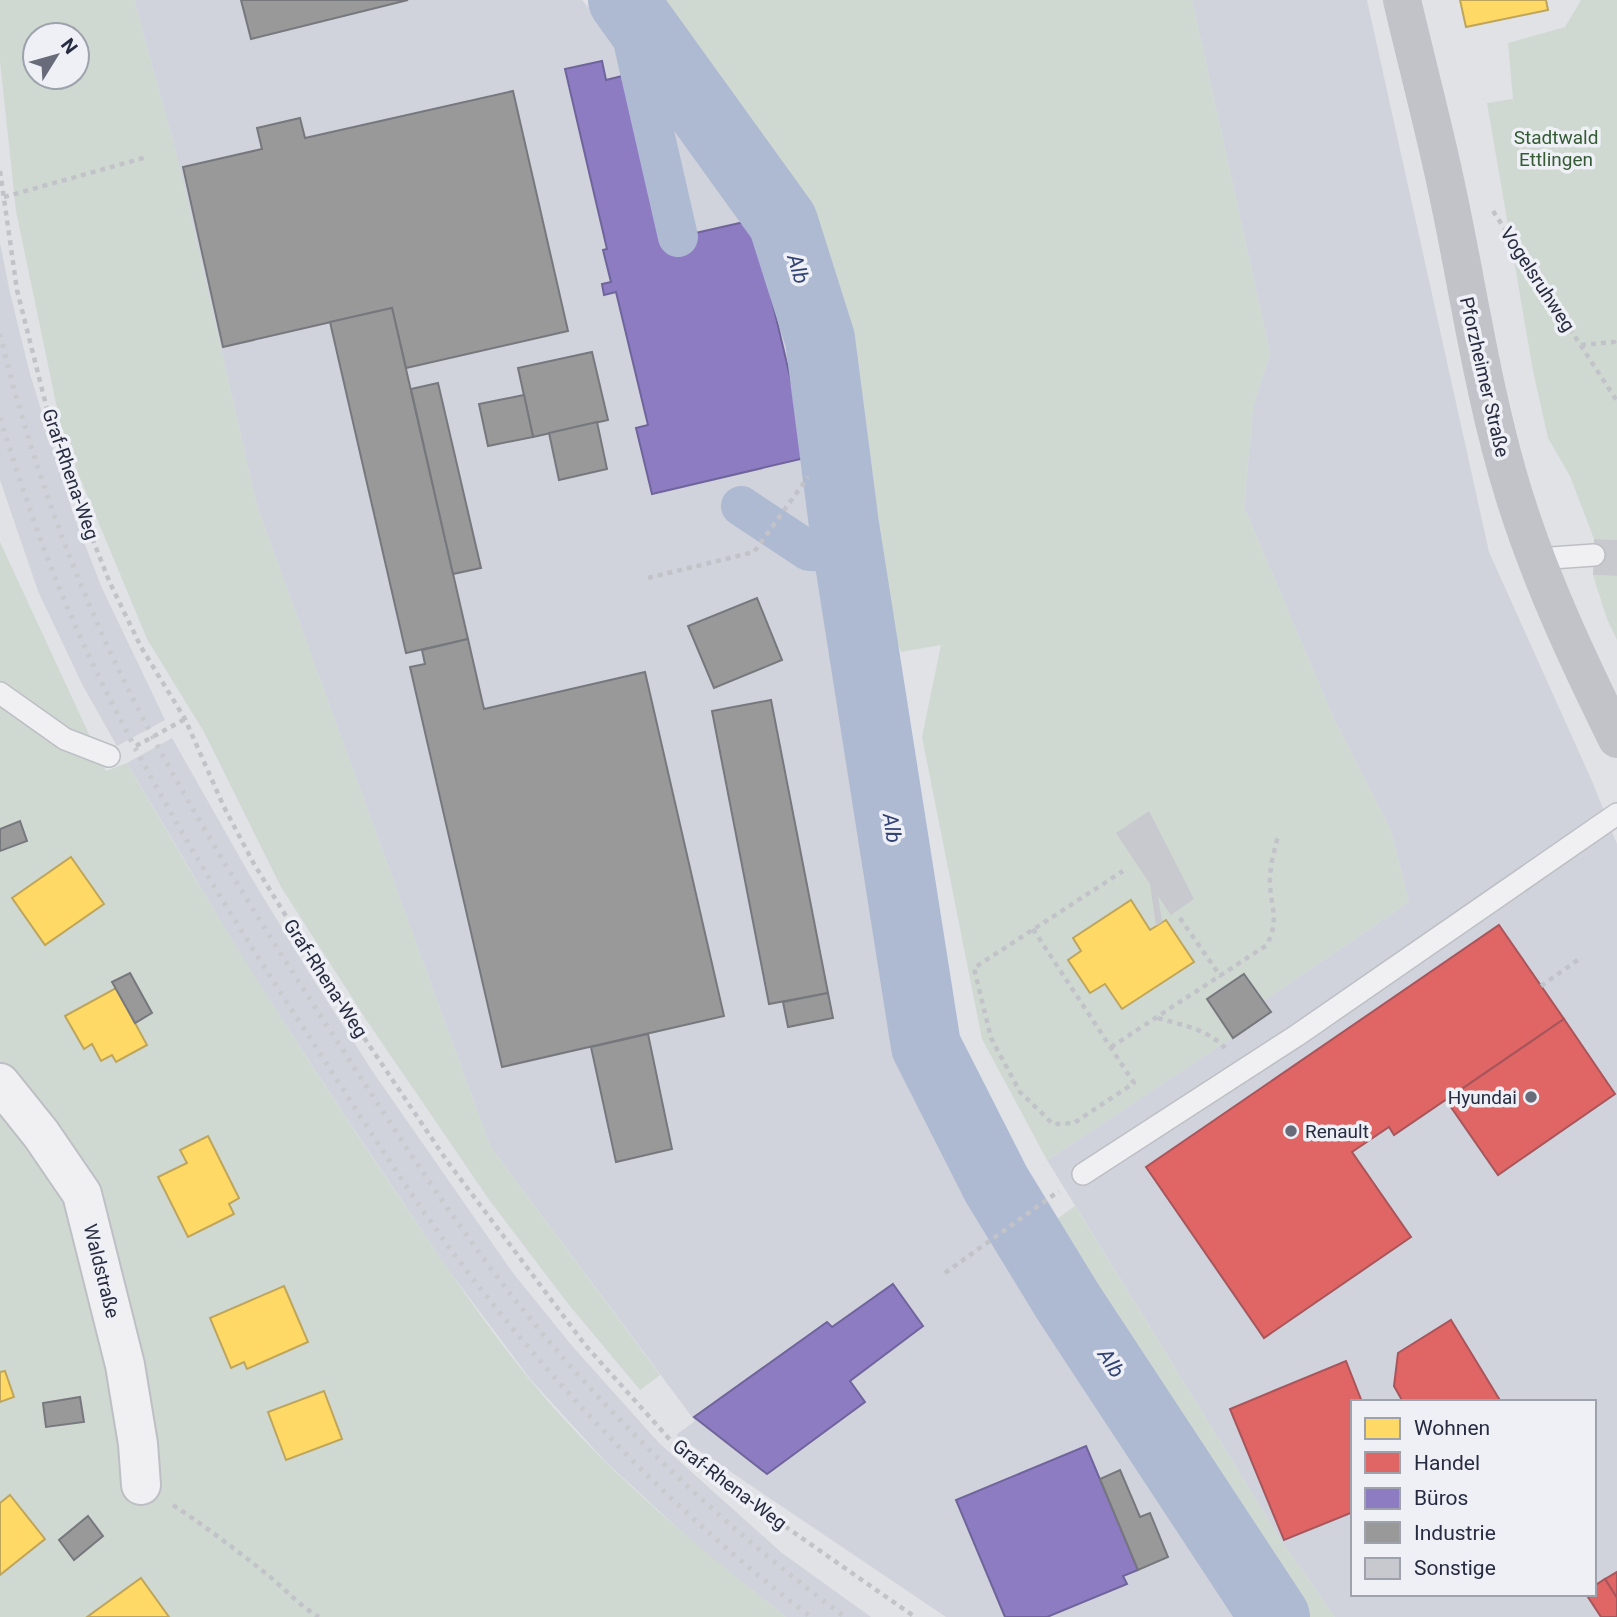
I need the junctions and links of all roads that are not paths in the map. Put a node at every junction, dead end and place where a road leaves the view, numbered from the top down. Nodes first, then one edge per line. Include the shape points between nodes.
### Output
1 (1402, 0) edge
2 (1594, 555) dead end
3 (1537, 559) junction
4 (0, 693) edge
5 (1617, 739) edge
6 (109, 756) road end
7 (1617, 814) edge
8 (0, 1083) edge
9 (1083, 1174) dead end
10 (141, 1485) road end

1 - 3 main road, Pforzheimer Straße via 1499,443
2 - 3 lane
3 - 5 main road, Pforzheimer Straße
4 - 6 lane via 65,739
7 - 9 lane via 1244,1070
8 - 10 street, Waldstraße via 82,1194 125,1365

